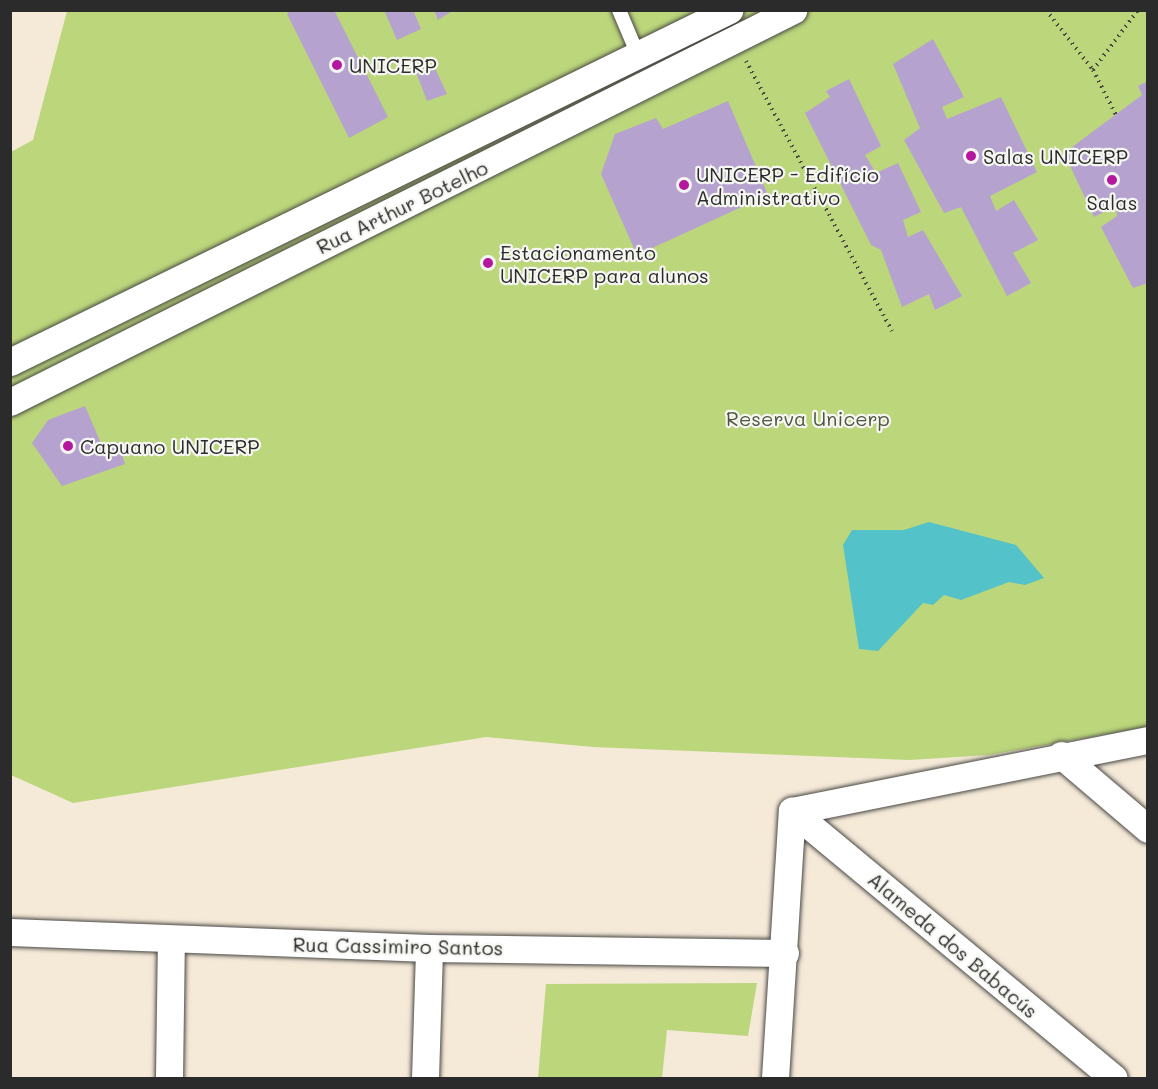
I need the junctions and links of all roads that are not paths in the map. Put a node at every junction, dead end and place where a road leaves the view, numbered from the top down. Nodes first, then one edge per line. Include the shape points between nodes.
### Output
1 (619, 10) edge
2 (729, 10) edge
3 (793, 10) edge
4 (638, 54) junction
5 (10, 362) edge
6 (10, 402) edge
7 (1148, 740) edge
8 (1061, 755) junction
9 (792, 811) junction
10 (1148, 829) edge
11 (10, 932) edge
12 (171, 940) junction
13 (429, 948) junction
14 (785, 953) junction
15 (168, 1078) edge
16 (425, 1078) edge
17 (776, 1078) edge
18 (1114, 1078) edge

1 - 4 lane
2 - 4 street, Rua Arthur Botelho
3 - 6 street, Rua Arthur Botelho
4 - 5 street, Rua Arthur Botelho
7 - 8 street
8 - 9 street
8 - 10 street
9 - 14 street
9 - 18 street, Alameda dos Babacús
11 - 12 street, Rua Cassimiro Santos
12 - 13 street, Rua Cassimiro Santos
12 - 15 street
13 - 14 street, Rua Cassimiro Santos
13 - 16 street
14 - 17 street

